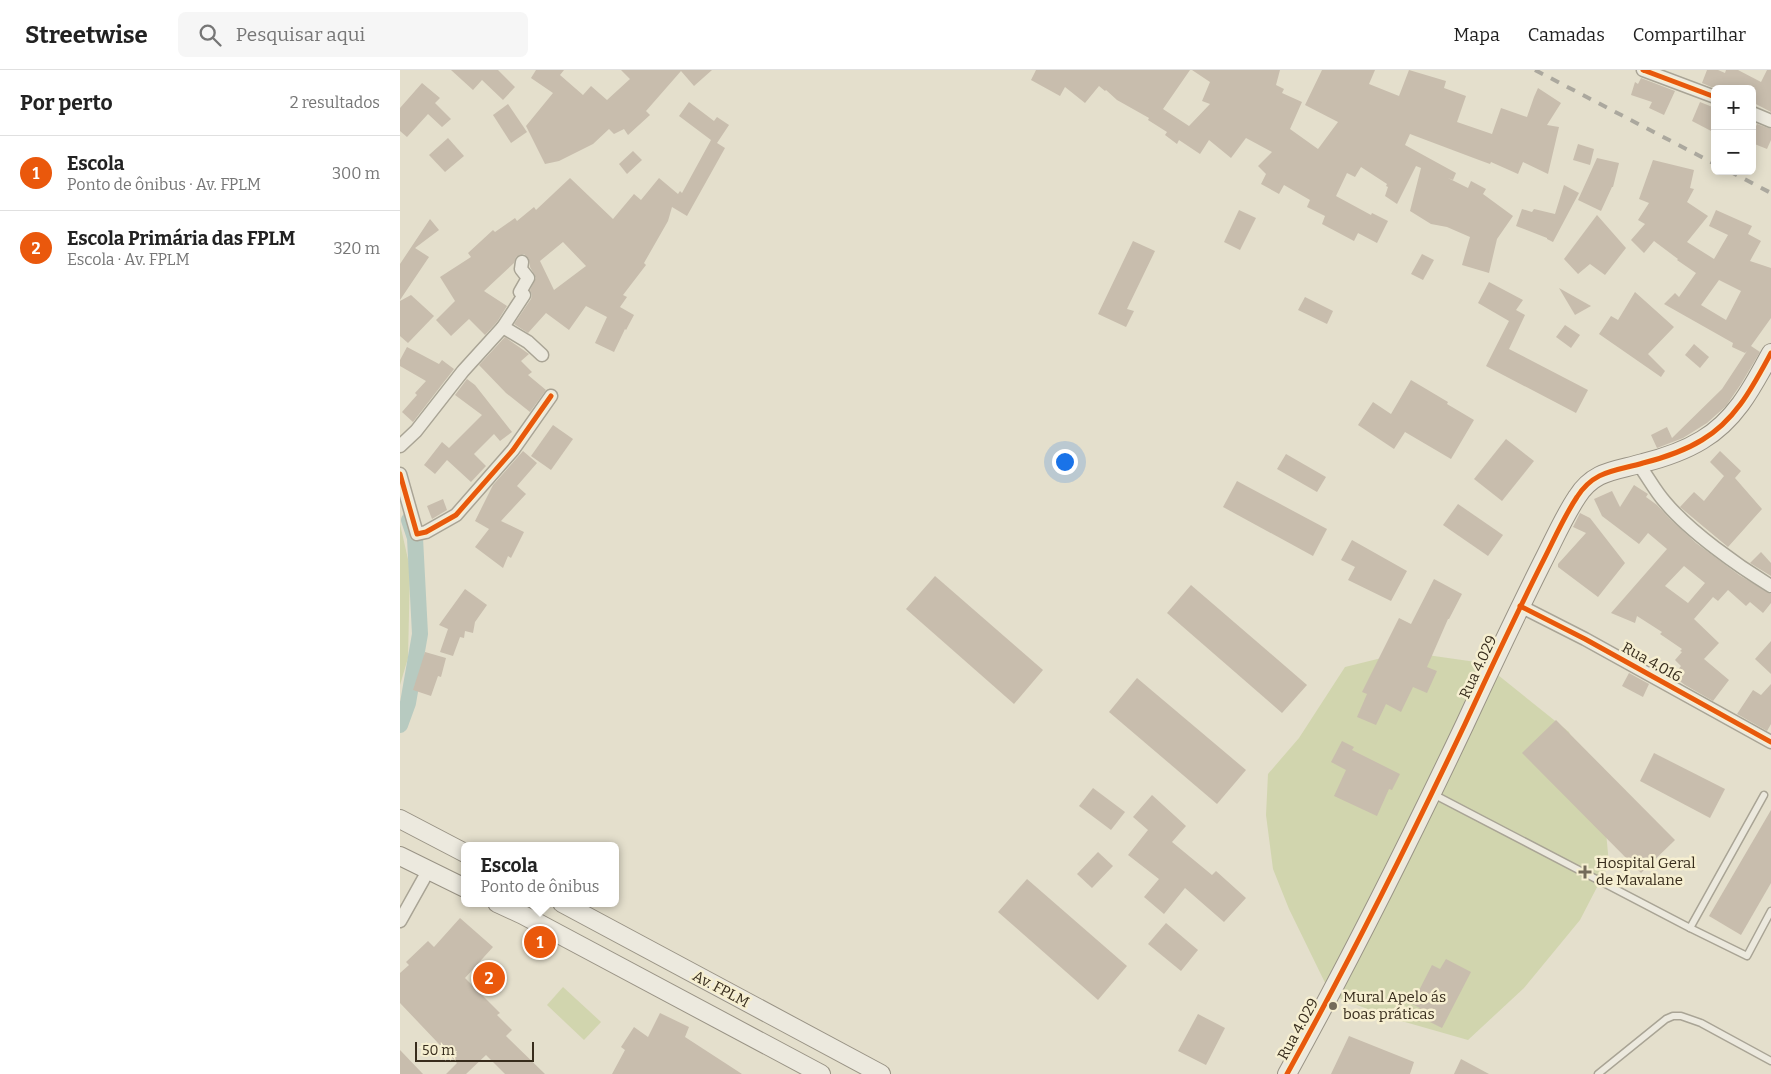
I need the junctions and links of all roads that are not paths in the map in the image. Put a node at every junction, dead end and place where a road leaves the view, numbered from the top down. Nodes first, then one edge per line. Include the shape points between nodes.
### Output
1 (1642, 70) edge
2 (1711, 96) edge
3 (1756, 115) edge
4 (1771, 121) edge
5 (522, 262) dead end
6 (503, 327) junction
7 (1771, 353) edge
8 (542, 355) dead end
9 (551, 396) dead end
10 (400, 446) edge
11 (1639, 465) junction
12 (400, 474) edge
13 (1771, 586) edge
14 (1520, 606) junction
15 (1771, 742) edge
16 (1432, 793) junction
17 (1764, 795) dead end
18 (400, 819) edge
19 (461, 851) edge
20 (400, 856) edge
21 (428, 871) junction
22 (461, 886) edge
23 (506, 907) edge
24 (569, 907) edge
25 (1771, 911) edge
26 (400, 921) edge
27 (1690, 928) junction
28 (1771, 1061) edge
29 (820, 1074) edge
30 (881, 1074) edge
31 (1287, 1074) edge
32 (1598, 1074) edge

1 - 2 street
3 - 4 street
5 - 6 street via 521,269 528,278 520,292 524,295
6 - 8 street
6 - 10 street
7 - 11 street, Rua 4.029 via 1746,398 1718,428 1702,440
9 - 12 street via 513,450 456,516 426,532 417,534
11 - 13 street via 1666,503 1698,534
11 - 14 street, Rua 4.029 via 1611,470 1594,479 1578,494
14 - 15 street, Rua 4.016
14 - 16 street, Rua 4.029
16 - 27 lane
16 - 31 street, Rua 4.029 via 1331,995
17 - 27 lane
18 - 19 street
20 - 21 street
21 - 22 street
21 - 26 street
23 - 29 street
24 - 30 street, Av. FPLM
25 - 27 lane via 1748,956
28 - 32 lane via 1701,1023 1673,1016

